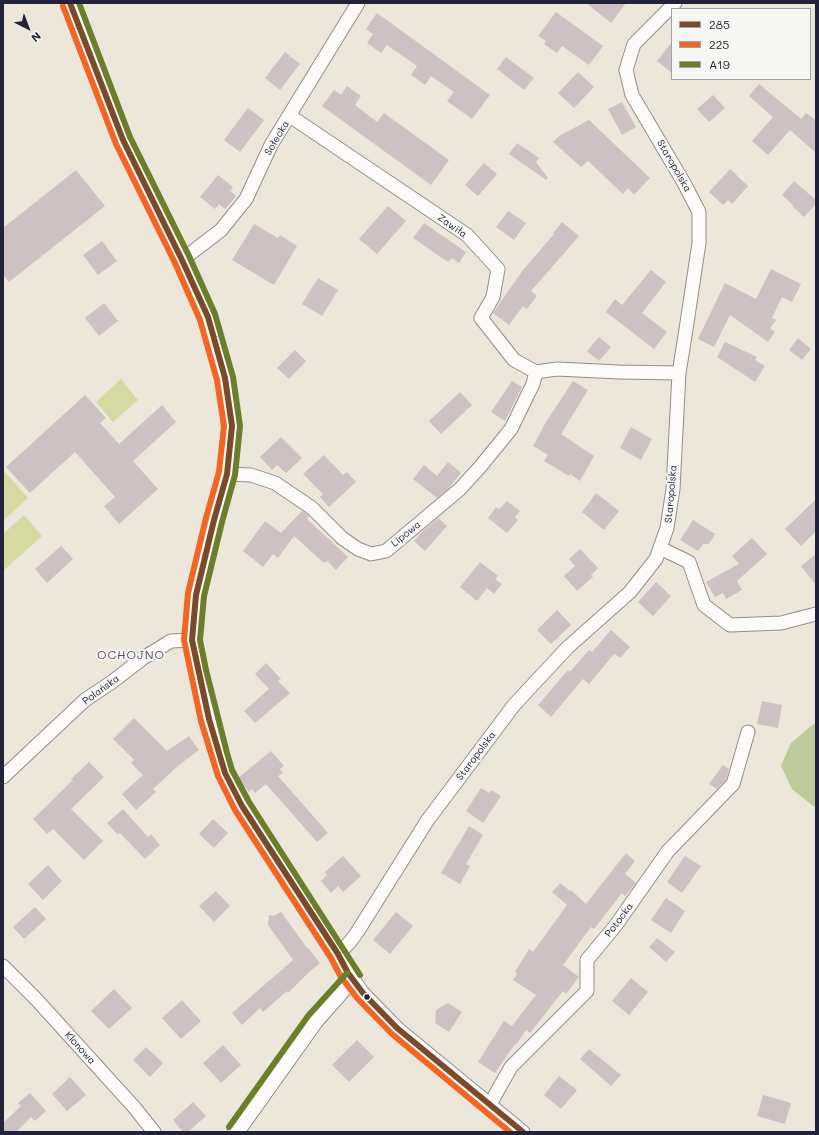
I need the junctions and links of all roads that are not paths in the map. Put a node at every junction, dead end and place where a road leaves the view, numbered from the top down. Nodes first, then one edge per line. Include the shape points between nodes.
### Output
1 (70, 3) edge
2 (358, 3) edge
3 (675, 3) edge
4 (290, 116) junction
5 (182, 260) junction
6 (536, 372) junction
7 (679, 373) junction
8 (227, 474) junction
9 (660, 548) junction
10 (816, 614) edge
11 (192, 640) junction
12 (748, 732) dead end
13 (3, 777) edge
14 (338, 954) junction
15 (3, 966) edge
16 (352, 979) junction
17 (490, 1104) junction
18 (154, 1132) edge
19 (236, 1132) edge
20 (523, 1132) edge

1 - 5 street via 118,128
2 - 4 street, Sołecka
3 - 7 street, Staropolska via 634,44 626,70 632,95 699,212 699,243
4 - 5 street, Sołecka via 271,145 246,199 221,230
4 - 6 street, Zawiła via 467,235 498,269 492,297 481,318 514,360
5 - 8 street via 208,317 225,378 232,426
6 - 7 street via 557,369
6 - 8 street, Lipowa via 512,429 460,489 386,551 371,554 358,550 312,508 275,483 251,475
7 - 9 street, Staropolska via 668,528
8 - 11 street via 196,595
9 - 10 street via 689,562 704,605 730,625 781,623
9 - 14 street, Staropolska via 656,559 630,592 567,648 514,705 427,821 356,934
11 - 13 street, Polańska via 171,641 85,700
11 - 14 street via 209,719 225,773 242,806
12 - 17 street, Potocka via 733,784 668,851 616,925 587,960 587,991 512,1066
14 - 16 street
15 - 18 street, Klonowa via 109,1079
16 - 17 street via 397,1028
16 - 19 street via 315,1021
17 - 20 street

